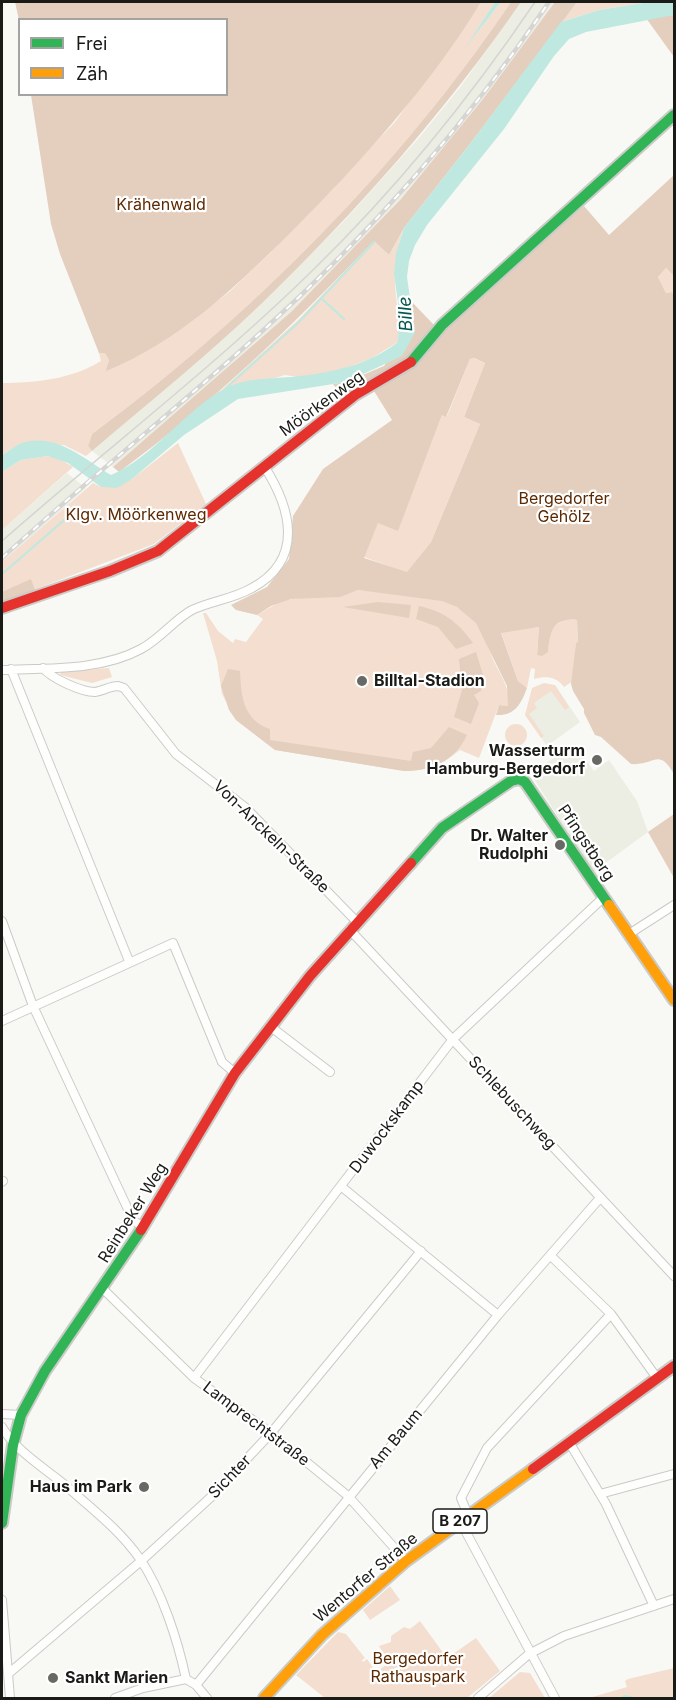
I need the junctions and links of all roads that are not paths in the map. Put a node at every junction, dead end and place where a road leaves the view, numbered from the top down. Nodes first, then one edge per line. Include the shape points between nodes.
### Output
1 (675, 115) edge
2 (264, 466) junction
3 (2, 608) edge
4 (43, 668) junction
5 (2, 669) edge
6 (11, 669) junction
7 (511, 782) joint
8 (604, 897) junction
9 (675, 905) edge
10 (2, 921) edge
11 (353, 926) junction
12 (629, 934) junction
13 (129, 961) junction
14 (675, 1000) edge
15 (33, 1006) junction
16 (2, 1021) edge
17 (271, 1027) junction
18 (453, 1039) junction
19 (235, 1072) junction
20 (330, 1072) dead end
21 (342, 1187) junction
22 (600, 1197) junction
23 (143, 1227) junction
24 (421, 1251) junction
25 (551, 1256) junction
26 (675, 1276) edge
27 (103, 1289) junction
28 (611, 1314) junction
29 (498, 1315) junction
30 (675, 1366) edge
31 (194, 1378) junction
32 (657, 1378) junction
33 (2, 1414) edge
34 (21, 1415) junction
35 (2, 1427) edge
36 (271, 1433) junction
37 (569, 1442) junction
38 (13, 1445) junction
39 (675, 1474) edge
40 (600, 1494) junction
41 (348, 1496) junction
42 (464, 1518) junction
43 (2, 1523) edge
44 (141, 1561) junction
45 (406, 1561) junction
46 (675, 1599) edge
47 (2, 1600) edge
48 (654, 1606) junction
49 (529, 1654) junction
50 (8, 1674) junction
51 (186, 1679) junction
52 (196, 1685) junction
53 (10, 1698) edge
54 (115, 1698) edge
55 (207, 1698) edge
56 (264, 1698) edge
57 (478, 1698) edge
58 (555, 1698) edge

1 - 2 street, Möörkenweg via 489,281 442,325 409,364 355,395
2 - 3 street, Möörkenweg via 158,550
2 - 4 street via 284,500 288,524 285,552 266,579 187,613 139,650 116,659
4 - 6 street
4 - 11 street, Von-Anckeln-Straße via 50,677 90,691 124,688 176,754 246,808
5 - 6 street
6 - 13 street
7 - 8 street, Pfingstberg via 521,780 529,787
7 - 11 street, Reinbeker Weg via 442,828
8 - 12 street, Pfingstberg
8 - 18 street, Duwockskamp
9 - 12 street
10 - 15 street
11 - 17 street, Reinbeker Weg
11 - 18 street, Schlebuschweg
12 - 14 street, Pfingstberg
13 - 15 street
13 - 19 street via 174,944 222,1062
15 - 16 street
15 - 23 street via 133,1220
17 - 19 street, Reinbeker Weg
17 - 20 street
18 - 21 street, Duwockskamp
18 - 22 street, Schlebuschweg
19 - 23 street, Reinbeker Weg
21 - 24 street
21 - 31 street, Duwockskamp
22 - 25 street, Am Baum
22 - 26 street, Schlebuschweg
23 - 27 street, Reinbeker Weg
24 - 29 street
24 - 36 street, Sichter
25 - 28 street
25 - 29 street, Am Baum
27 - 31 street, Lamprechtstraße
27 - 34 street, Reinbeker Weg via 45,1371
28 - 32 street
28 - 42 street via 487,1448 461,1498
29 - 41 street, Am Baum
30 - 32 street, Wentorfer Straße / B 207
31 - 36 street, Lamprechtstraße
32 - 37 street, Wentorfer Straße / B 207
33 - 34 street
34 - 38 street, Reinbeker Weg
35 - 38 street
36 - 41 street, Lamprechtstraße
36 - 44 street, Sichter via 211,1497
37 - 40 street
37 - 42 street, Wentorfer Straße / B 207
38 - 43 street, Reinbeker Weg
38 - 44 street via 98,1514
39 - 40 street
40 - 48 street
41 - 45 street, Lamprechtstraße
41 - 52 street, Am Baum
42 - 45 street, Wentorfer Straße / B 207
42 - 49 street
44 - 50 street, Sichter
44 - 51 street via 169,1618
45 - 56 street, Wentorfer Straße / B 207 via 322,1635
46 - 48 street
47 - 50 street
48 - 49 street via 564,1636
49 - 57 street
49 - 58 street
50 - 53 street
51 - 52 street
51 - 54 street
52 - 55 street

